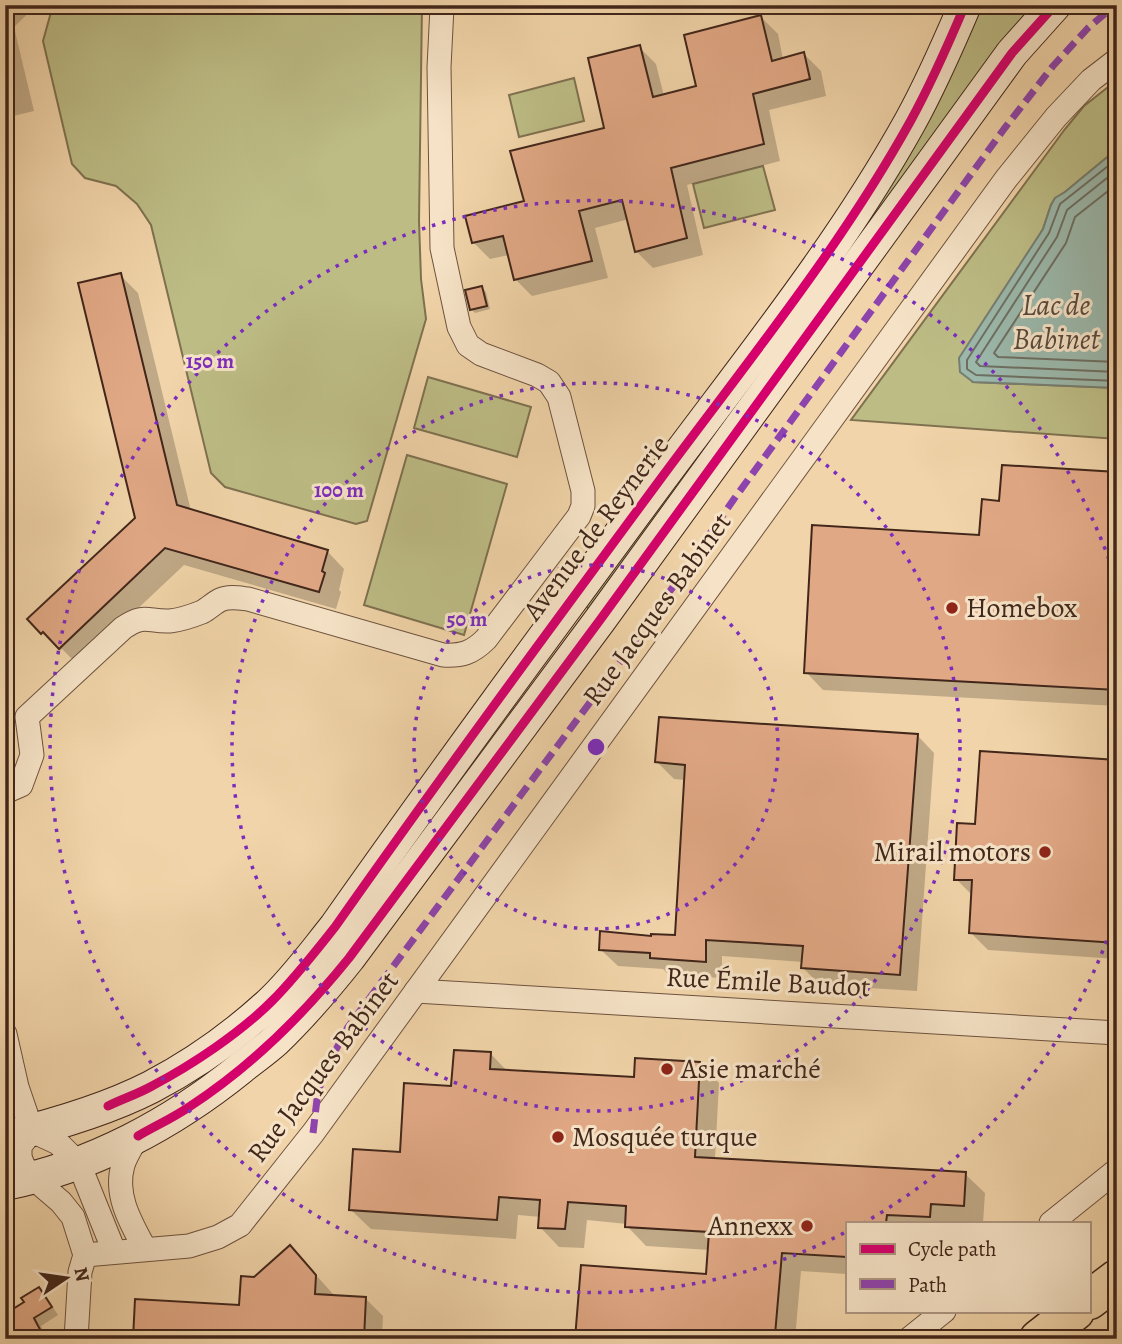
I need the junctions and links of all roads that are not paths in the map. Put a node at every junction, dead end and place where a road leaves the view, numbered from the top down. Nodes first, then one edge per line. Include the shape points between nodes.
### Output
1 (965, 5) edge
2 (1055, 5) edge
3 (442, 7) dead end
4 (1117, 60) edge
5 (5, 792) edge
6 (416, 992) junction
7 (1117, 1033) edge
8 (5, 1034) edge
9 (19, 1134) edge
10 (138, 1136) junction
11 (79, 1164) junction
12 (1117, 1170) edge
13 (19, 1181) edge
14 (1052, 1222) edge
15 (145, 1249) junction
16 (114, 1251) junction
17 (85, 1255) junction
18 (1117, 1279) edge
19 (1090, 1299) edge
20 (943, 1312) edge
21 (1074, 1312) edge
22 (76, 1339) edge
23 (909, 1339) edge
24 (1039, 1339) edge

1 - 9 street, Avenue de Reynerie via 911,121 823,261 303,967 237,1031 151,1087
2 - 10 street, Avenue de Reynerie via 1012,53 600,620 317,998 274,1042 190,1107
3 - 5 street via 442,248 459,327 468,345 537,375 549,382 559,397 583,491 579,516 486,639 470,653 458,656 234,597 188,617 134,621 27,717 32,755 21,785
4 - 6 street, Rue Jacques Babinet via 1055,117 1006,179
6 - 7 street, Rue Émile Baudot
6 - 15 street, Rue Jacques Babinet via 240,1224 189,1246
8 - 9 street via 17,1087
9 - 11 street via 58,1143
9 - 13 street via 23,1165
10 - 11 street, Avenue de Reynerie
10 - 15 street via 123,1165 120,1189 128,1218
11 - 13 street, Avenue de Reynerie
11 - 16 street
12 - 14 street
13 - 17 street via 61,1202 73,1217
15 - 16 street, Rue Jacques Babinet
16 - 17 street, Rue Jacques Babinet
17 - 22 street
18 - 19 highway
20 - 23 street
21 - 24 highway

